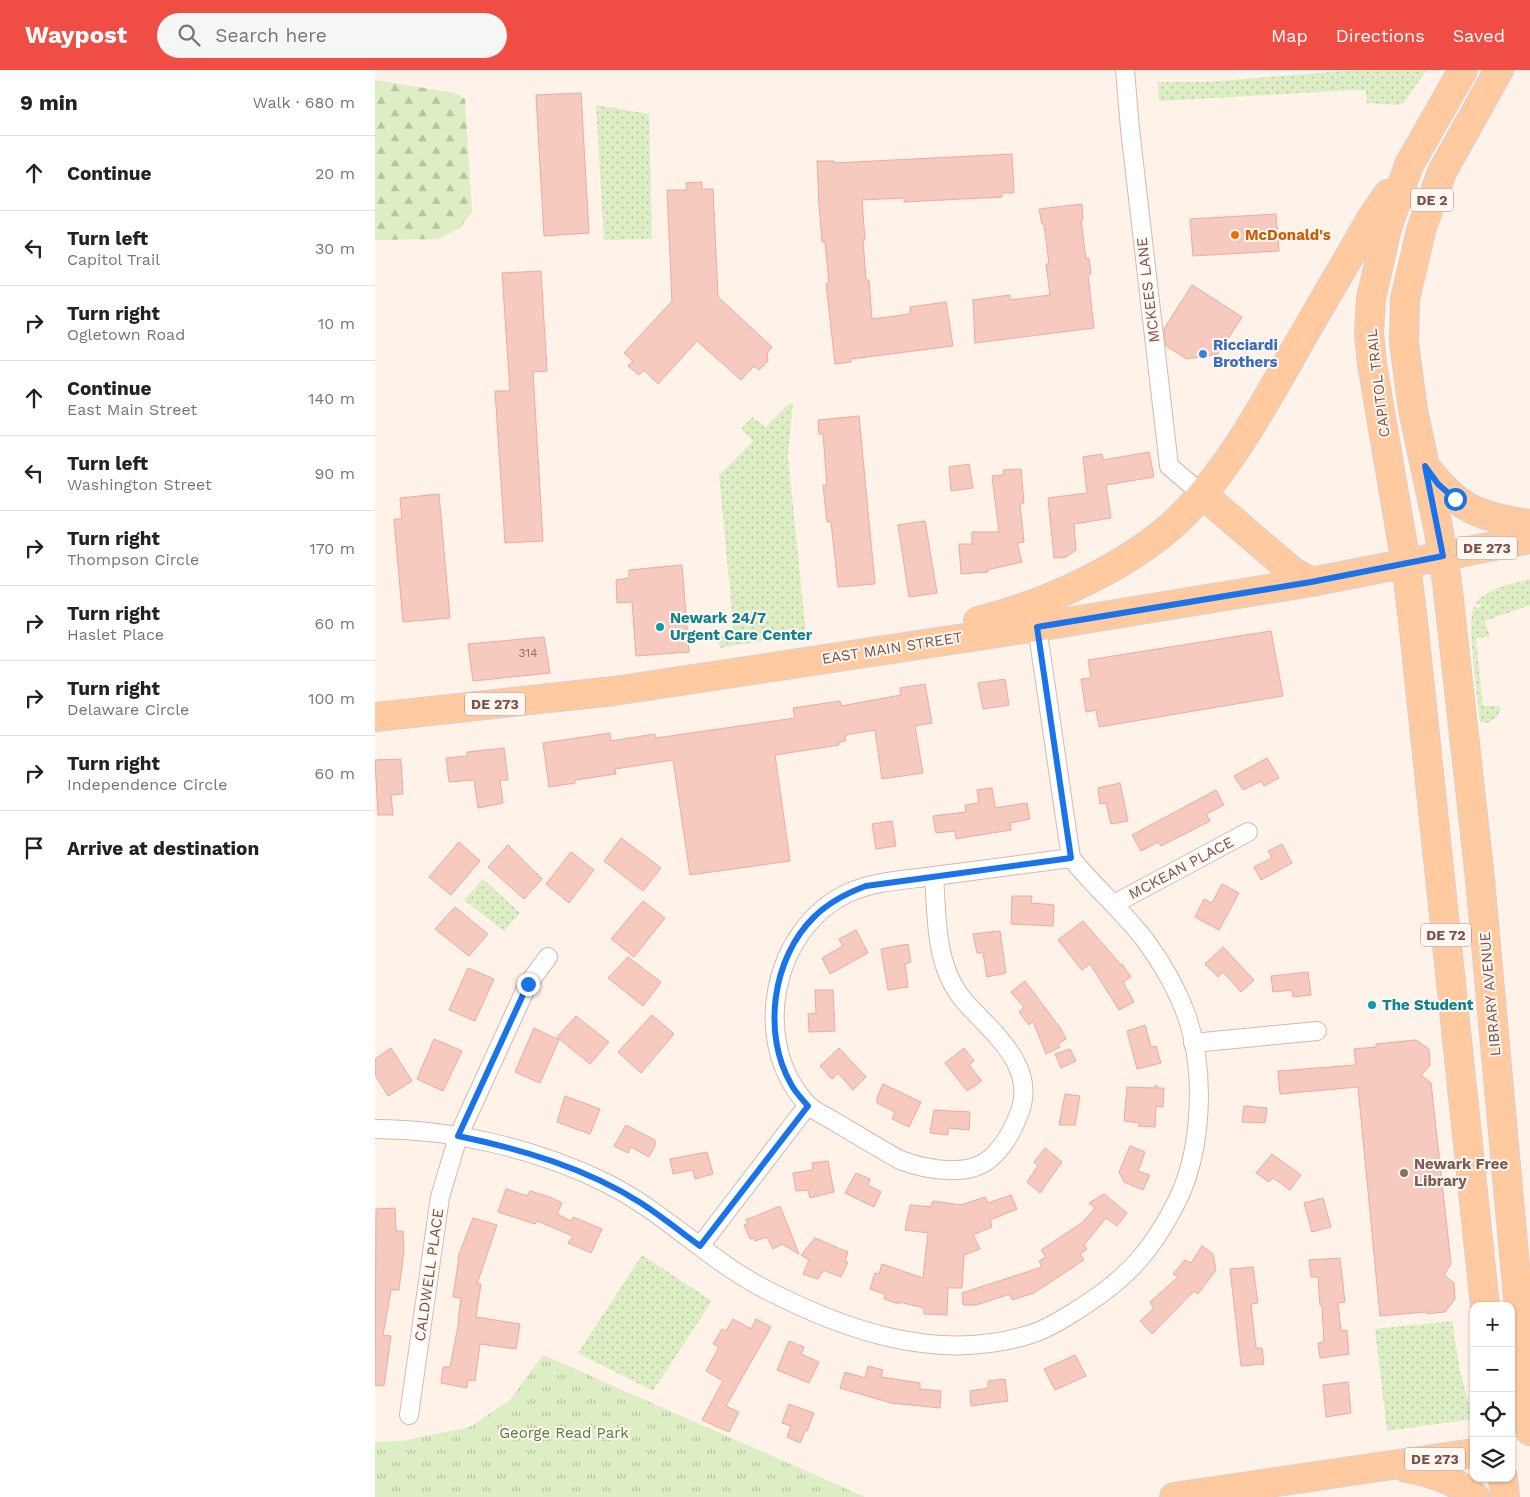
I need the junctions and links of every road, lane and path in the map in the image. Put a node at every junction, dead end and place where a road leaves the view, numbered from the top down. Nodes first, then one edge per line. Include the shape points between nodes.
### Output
1 (1125, 70) edge
2 (1463, 70) edge
3 (1499, 70) edge
4 (1409, 164) junction
5 (1425, 466) junction
6 (1201, 494) junction
7 (1530, 524) edge
8 (1530, 539) edge
9 (1443, 556) junction
10 (1406, 564) junction
11 (1311, 582) junction
12 (1037, 627) junction
13 (904, 646) junction
14 (375, 717) edge
15 (1248, 832) dead end
16 (1071, 858) junction
17 (934, 876) junction
18 (1115, 904) junction
19 (548, 957) dead end
20 (1317, 1031) dead end
21 (1193, 1043) junction
22 (808, 1106) junction
23 (375, 1129) edge
24 (458, 1136) junction
25 (700, 1246) junction
26 (1485, 1302) edge
27 (409, 1415) dead end
28 (1530, 1432) edge
29 (1515, 1441) edge
30 (1470, 1454) edge
31 (1396, 1466) junction
32 (1503, 1482) edge
33 (1174, 1497) edge
34 (1475, 1497) edge
35 (1505, 1497) edge

1 - 6 street, MCKEES LANE via 1169,466
2 - 4 main road, CAPITOL TRAIL / DE 2
3 - 5 main road, CAPITOL TRAIL / DE 2 via 1442,172 1422,227 1405,299 1404,343 1408,380
4 - 6 main road via 1371,219 1248,432
4 - 10 main road, CAPITOL TRAIL / DE 2 via 1378,263 1369,333 1376,396
5 - 7 main road via 1445,491 1470,510
5 - 9 main road, CAPITOL TRAIL / DE 2
6 - 11 main road via 1292,571
6 - 13 main road via 1156,538 1101,573 1027,606 938,630
8 - 9 main road, DE 273
9 - 10 main road, DE 273
9 - 28 main road, LIBRARY AVENUE / DE 72 via 1480,888
10 - 11 main road, EAST MAIN STREET / DE 273
10 - 26 main road, DE 72
11 - 12 main road, EAST MAIN STREET / DE 273
12 - 13 main road, EAST MAIN STREET / DE 273
12 - 16 street
13 - 14 main road, EAST MAIN STREET / DE 273 via 614,691
15 - 18 street, MCKEAN PLACE
16 - 17 street
16 - 18 street
17 - 22 street via 866,886 848,893 814,917 791,949 777,989 774,1024 791,1085
17 - 22 street via 945,966 964,1001 1006,1046 1020,1068 1024,1087 1022,1108 1015,1126 989,1161 971,1168 936,1169 900,1160
18 - 21 street via 1165,969 1187,1017
19 - 24 street, CALDWELL PLACE via 528,984
20 - 21 street
21 - 25 street via 1199,1105 1195,1140 1184,1188 1160,1234 1120,1279 1064,1319 1035,1333 959,1346 886,1338 827,1318 765,1288
22 - 25 street
23 - 24 street
24 - 25 street via 538,1156 608,1184 642,1203
24 - 27 street, CALDWELL PLACE via 440,1198
28 - 29 main road
30 - 31 main road, DE 273
31 - 33 main road, DE 273
31 - 34 main road via 1430,1472 1455,1482
32 - 35 main road

